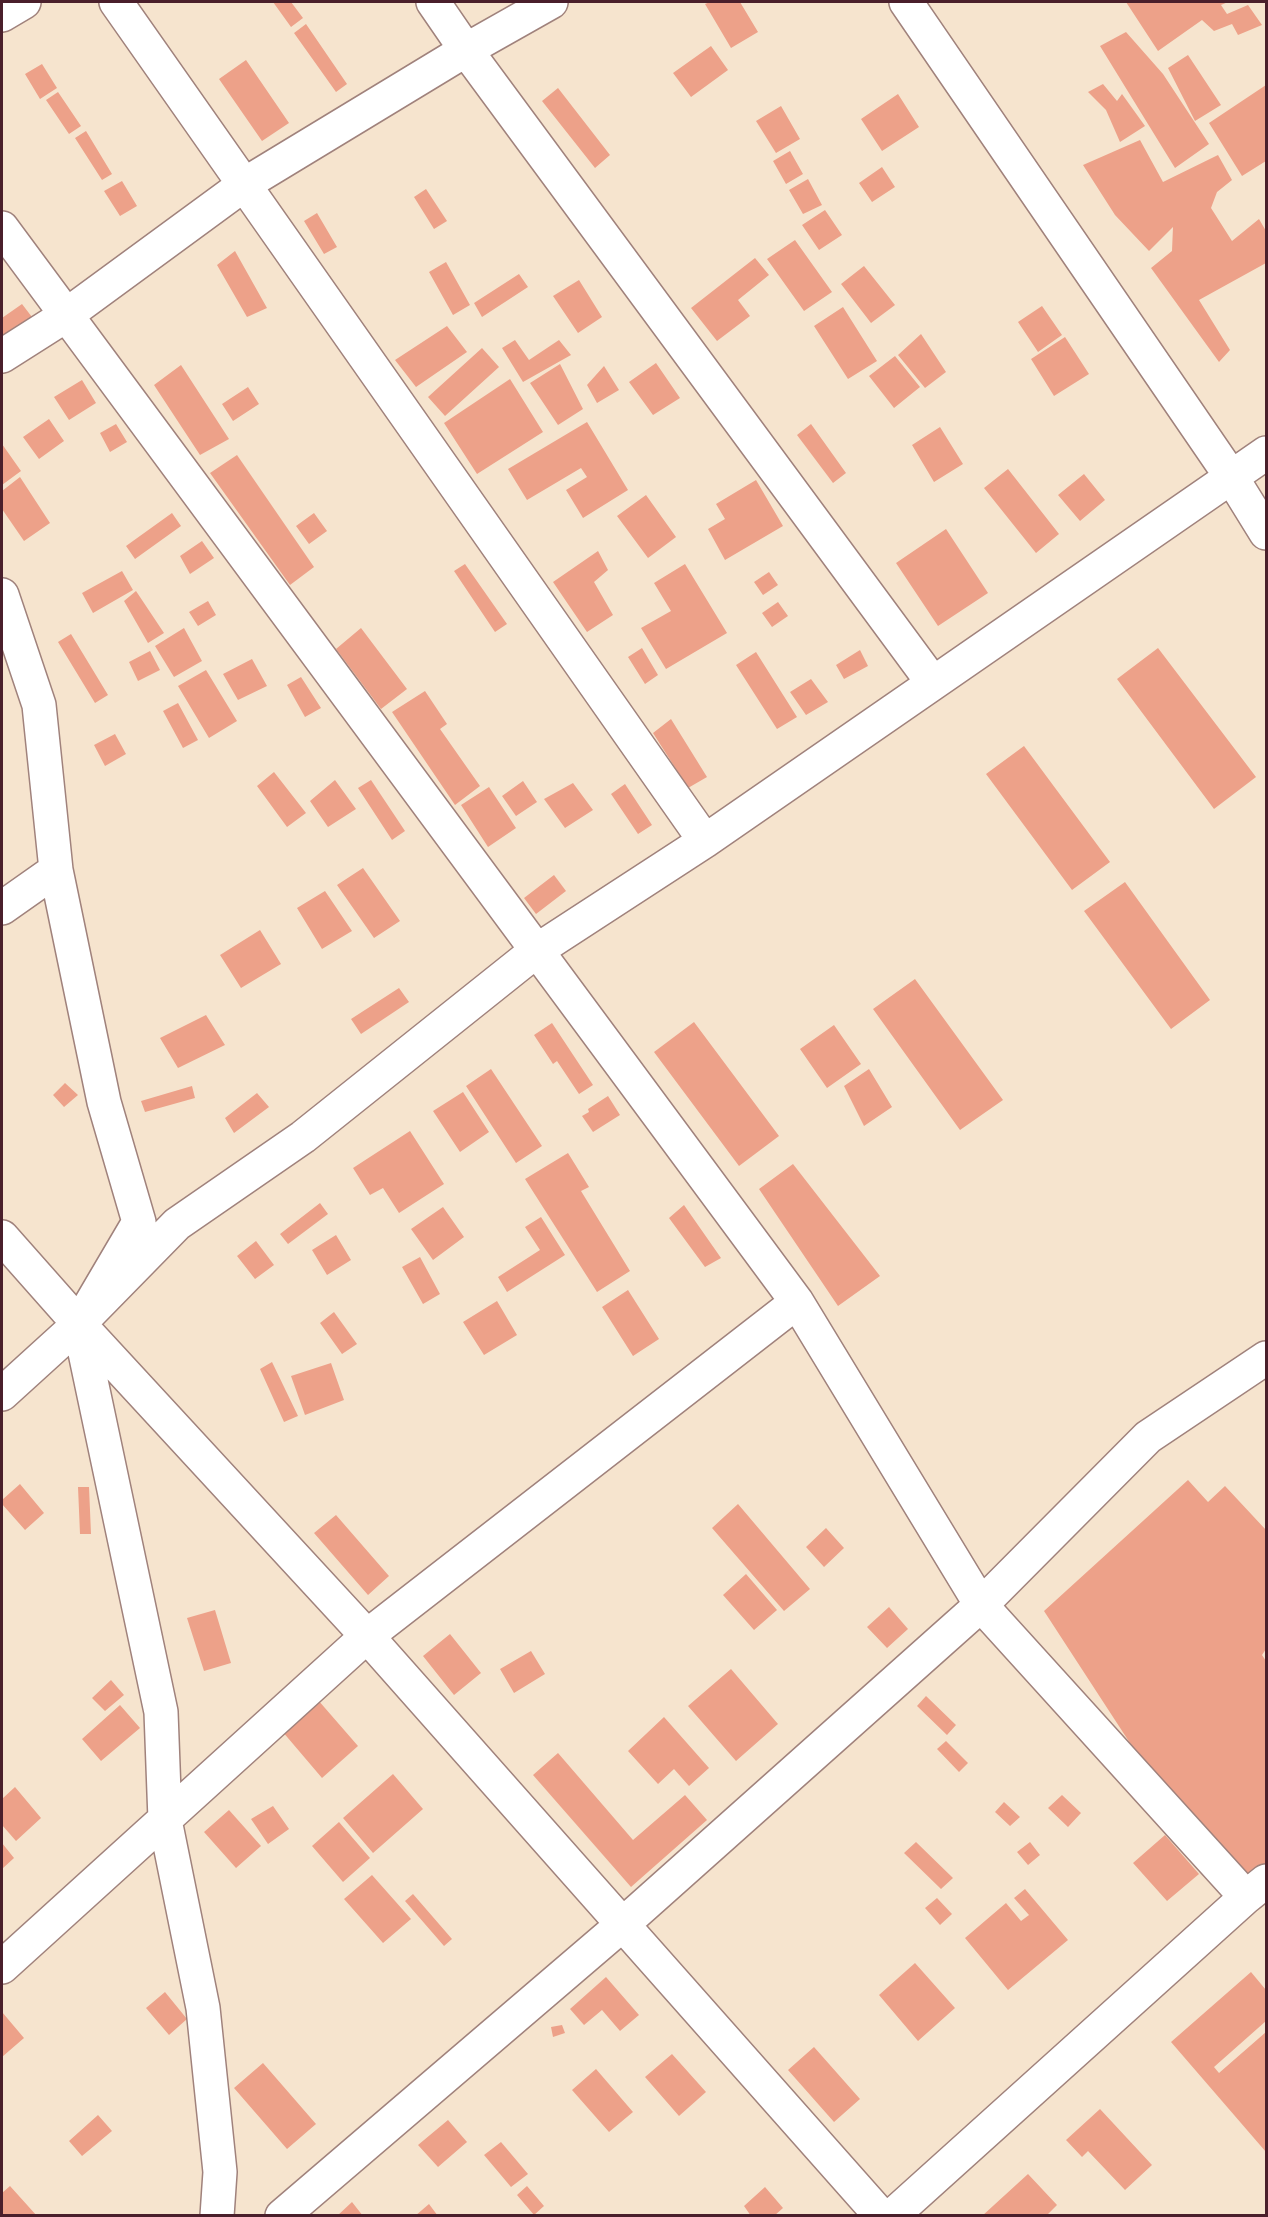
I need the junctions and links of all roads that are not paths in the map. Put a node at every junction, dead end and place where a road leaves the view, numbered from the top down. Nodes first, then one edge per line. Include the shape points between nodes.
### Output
1 (24, 2) edge
2 (116, 2) edge
3 (433, 2) edge
4 (551, 2) edge
5 (906, 2) edge
6 (2, 15) edge
7 (466, 50) junction
8 (244, 184) junction
9 (2, 228) edge
10 (65, 316) junction
11 (2, 356) edge
12 (1266, 453) edge
13 (1232, 478) junction
14 (1266, 533) edge
15 (2, 595) edge
16 (933, 683) junction
17 (705, 841) junction
18 (56, 870) junction
19 (2, 908) edge
20 (536, 951) junction
21 (2, 1237) edge
22 (797, 1302) junction
23 (79, 1324) junction
24 (1266, 1358) edge
25 (2, 1394) edge
26 (981, 1605) junction
27 (367, 1636) junction
28 (165, 1820) junction
29 (1256, 1889) edge
30 (622, 1925) junction
31 (2, 1967) edge
32 (217, 2216) edge
33 (282, 2216) edge
34 (881, 2216) edge
35 (892, 2216) edge

1 - 6 street
2 - 8 street
3 - 7 street
4 - 7 street
5 - 13 street
7 - 8 street
7 - 16 street
8 - 10 street
8 - 17 street
9 - 10 street
10 - 11 street
10 - 20 street
12 - 13 street
13 - 14 street
13 - 16 street
15 - 18 street via 39,705
16 - 17 street
17 - 20 street
18 - 19 street
18 - 23 street via 104,1102 139,1222
20 - 22 street
20 - 23 street via 303,1137 177,1224
21 - 23 street
22 - 26 street
22 - 27 street
23 - 25 street
23 - 27 street
23 - 28 street via 161,1712
24 - 26 street via 1148,1437
26 - 29 street
26 - 30 street
27 - 28 street
27 - 30 street
28 - 31 street
28 - 32 street via 203,2008 220,2172
29 - 35 street
30 - 33 street
30 - 34 street

